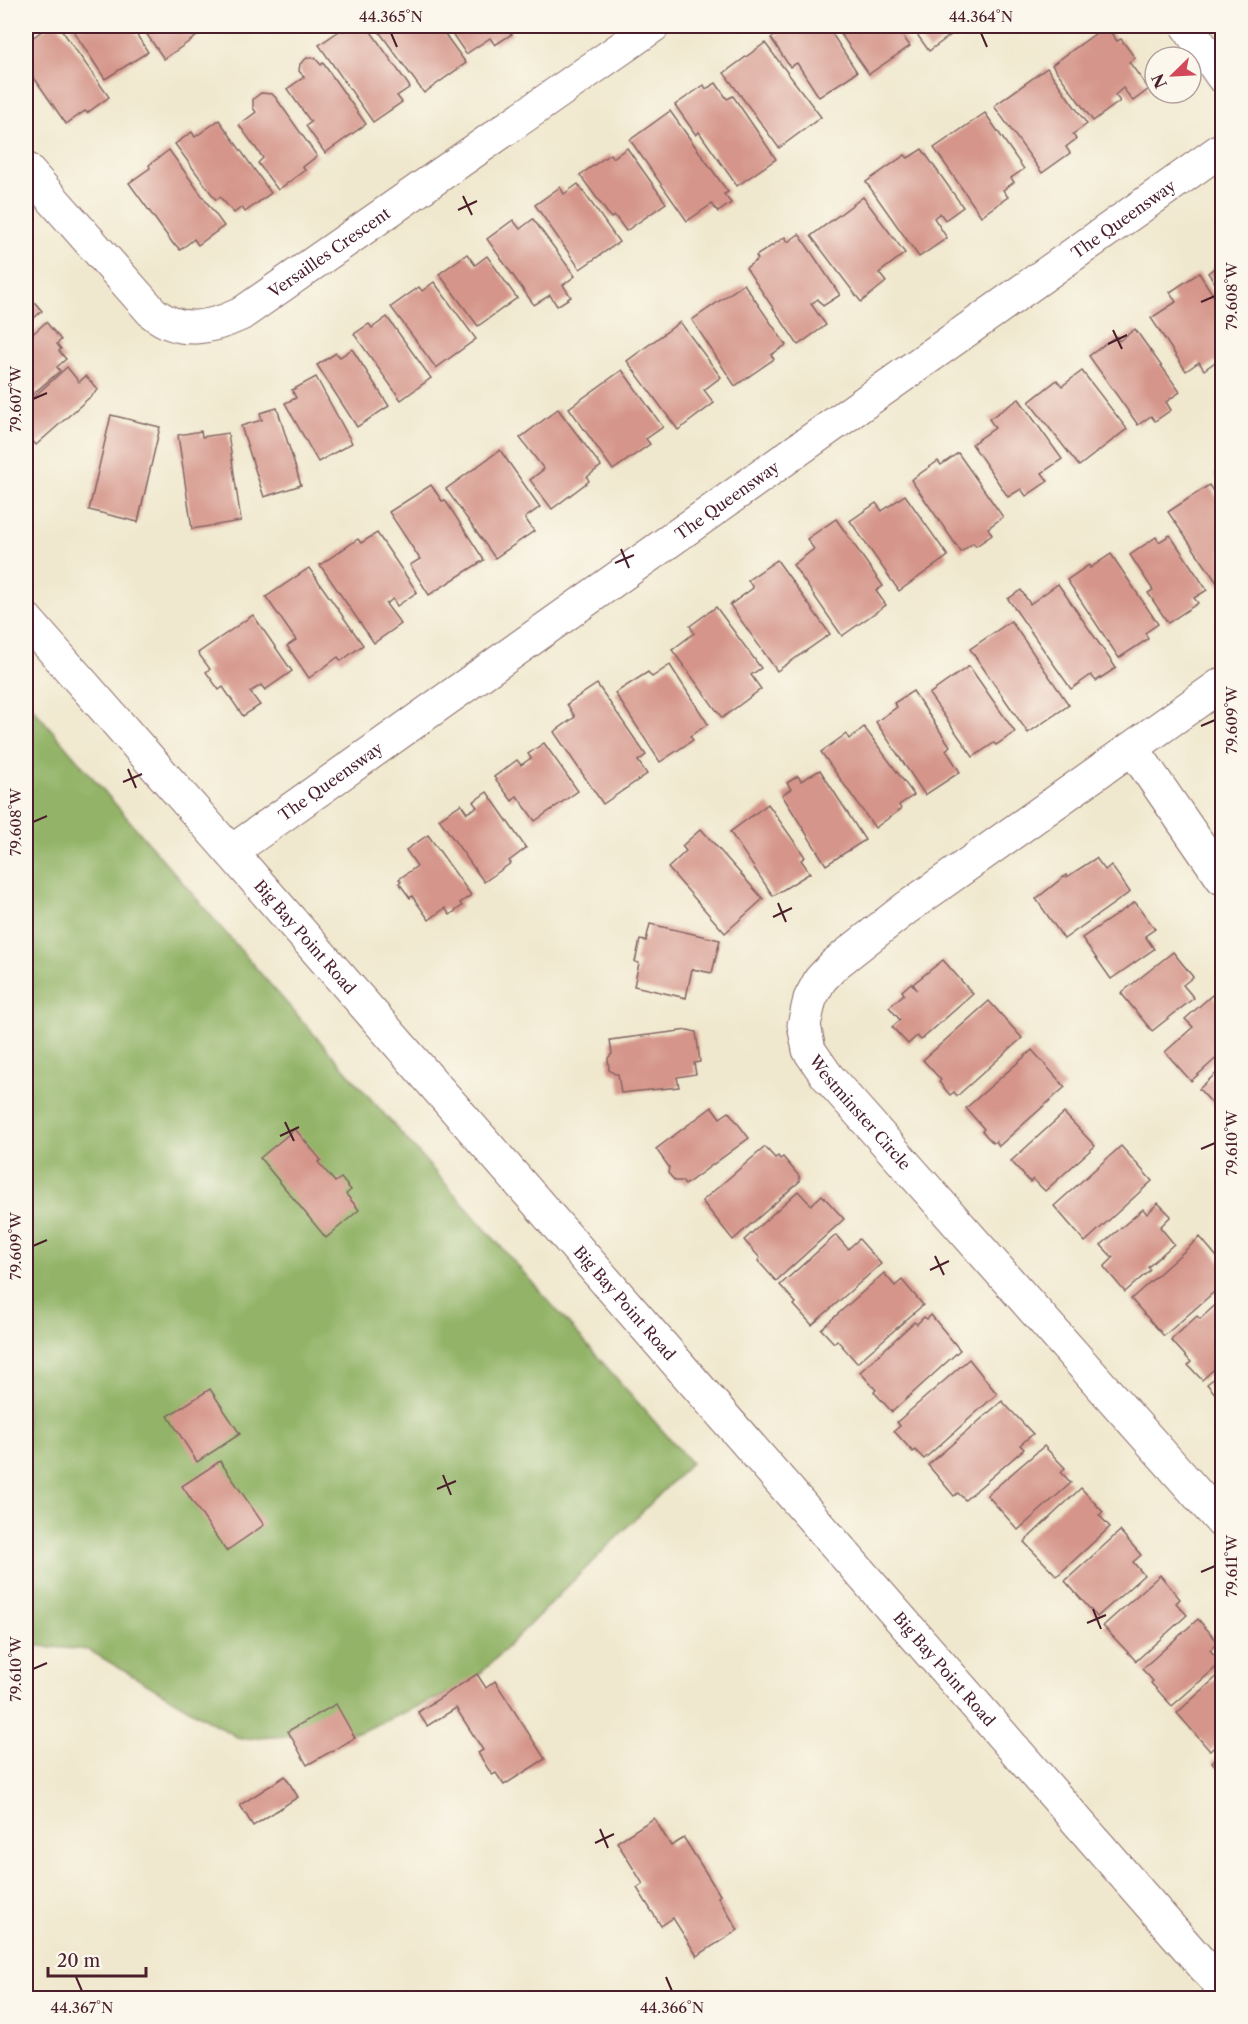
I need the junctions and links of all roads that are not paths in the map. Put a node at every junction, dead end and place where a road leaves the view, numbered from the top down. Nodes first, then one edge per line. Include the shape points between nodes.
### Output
1 (653, 26) edge
2 (1187, 26) edge
3 (1222, 76) edge
4 (1222, 149) edge
5 (26, 169) edge
6 (26, 620) edge
7 (1222, 684) edge
8 (1132, 749) junction
9 (231, 852) junction
10 (1222, 878) edge
11 (1222, 1522) edge
12 (1222, 1986) edge

1 - 5 street, Versailles Crescent via 241,314 220,324 179,326 163,321
2 - 3 street
4 - 9 street, The Queensway
6 - 9 street, Big Bay Point Road
7 - 8 street, Westminster Circle
8 - 10 street
8 - 11 street, Westminster Circle via 905,909 835,964 810,999 804,1024 809,1050 827,1076
9 - 12 street, Big Bay Point Road

